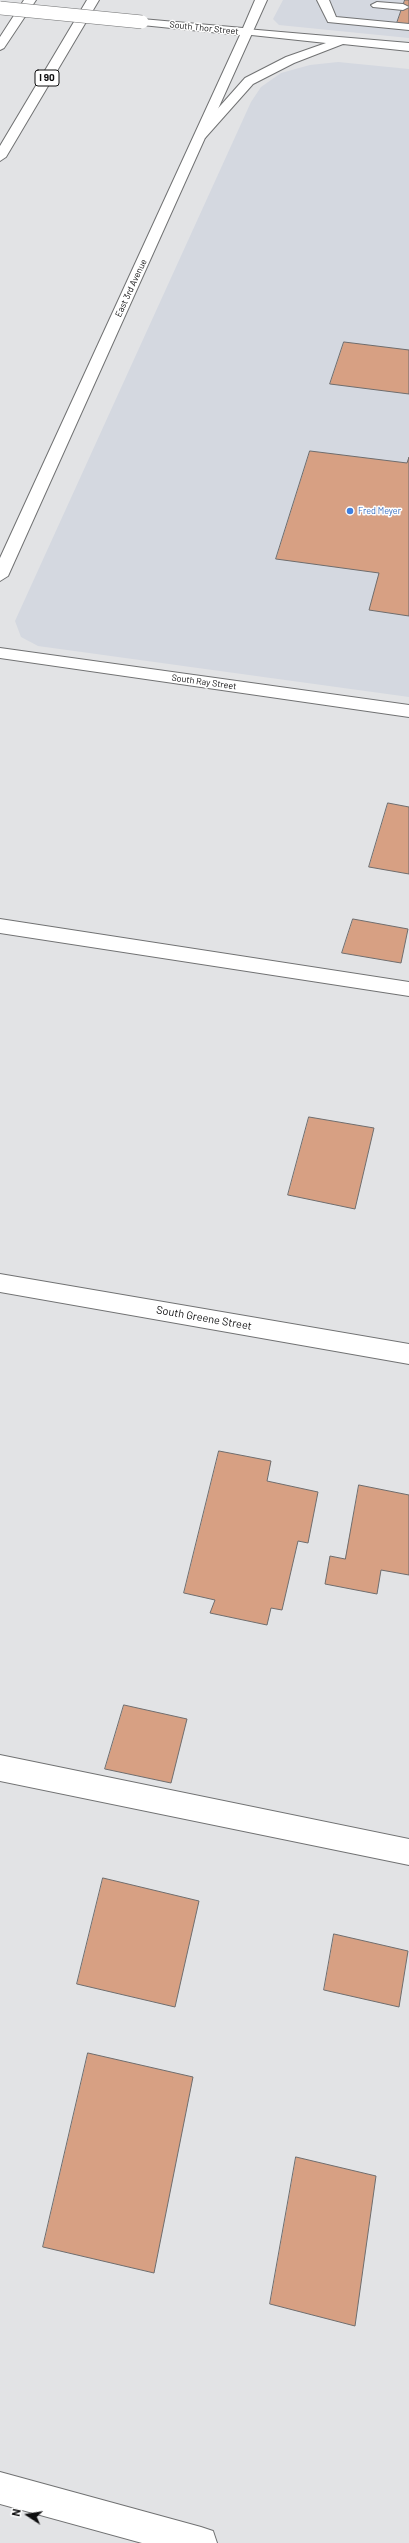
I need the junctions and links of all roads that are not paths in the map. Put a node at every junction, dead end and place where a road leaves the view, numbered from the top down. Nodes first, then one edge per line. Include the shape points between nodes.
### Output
1 (30, 0) edge
2 (93, 0) edge
3 (261, 0) edge
4 (323, 0) edge
5 (378, 2) edge
6 (403, 7) dead end
7 (0, 8) edge
8 (332, 20) junction
9 (370, 23) junction
10 (409, 27) edge
11 (246, 32) junction
12 (324, 40) junction
13 (342, 41) junction
14 (0, 46) edge
15 (409, 47) edge
16 (202, 135) junction
17 (0, 157) edge
18 (0, 576) edge
19 (0, 654) edge
20 (409, 711) edge
21 (0, 926) edge
22 (409, 989) edge
23 (0, 1283) edge
24 (409, 1354) edge
25 (0, 1768) edge
26 (409, 1852) edge
27 (0, 2488) edge
28 (200, 2543) edge

1 - 14 main road
2 - 17 main road, I 90
3 - 11 main road, East 3rd Avenue
4 - 8 main road
5 - 6 main road
5 - 9 main road
7 - 11 main road, South Thor Street, bridge
8 - 9 main road
8 - 12 main road
9 - 10 main road
11 - 12 main road, South Thor Street
11 - 16 main road, East 3rd Avenue
12 - 13 main road, South Thor Street
13 - 15 main road, South Thor Street
13 - 16 main road via 290,60 249,81
16 - 18 main road, East 3rd Avenue
19 - 20 main road, South Ray Street
21 - 22 main road
23 - 24 main road, South Greene Street
25 - 26 main road
27 - 28 main road

